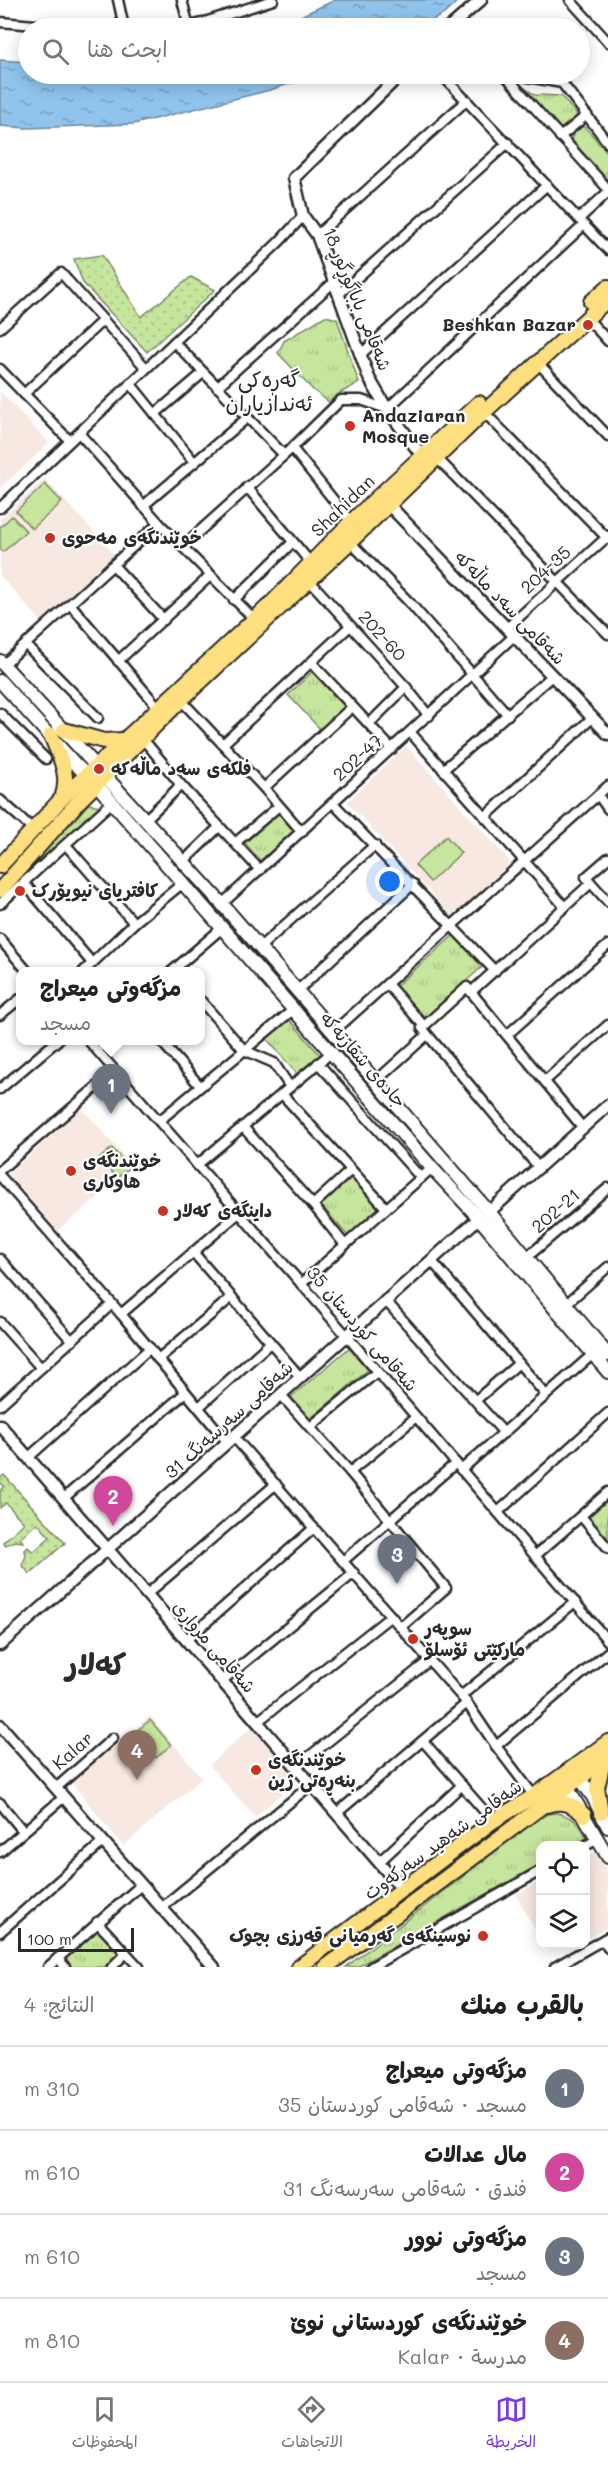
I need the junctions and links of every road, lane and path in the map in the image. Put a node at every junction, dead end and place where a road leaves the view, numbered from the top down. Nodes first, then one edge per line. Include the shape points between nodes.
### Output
1 (118, 0) edge
2 (182, 0) edge
3 (273, 0) edge
4 (481, 0) edge
5 (570, 0) edge
6 (259, 2) edge
7 (122, 18) edge
8 (187, 18) edge
9 (214, 18) edge
10 (464, 18) edge
11 (586, 18) edge
12 (0, 22) edge
13 (590, 22) edge
14 (18, 24) edge
15 (608, 42) edge
16 (391, 84) edge
17 (451, 84) edge
18 (513, 84) edge
19 (564, 84) edge
20 (467, 100) junction
21 (587, 115) junction
22 (560, 137) junction
23 (608, 143) edge
24 (508, 144) junction
25 (547, 185) junction
26 (608, 191) edge
27 (303, 216) junction
28 (582, 222) junction
29 (317, 236) junction
30 (608, 250) edge
31 (334, 282) junction
32 (608, 287) edge
33 (339, 294) junction
34 (608, 299) edge
35 (587, 318) junction
36 (103, 320) junction
37 (0, 328) edge
38 (608, 341) edge
39 (174, 342) junction
40 (360, 355) junction
41 (537, 362) junction
42 (146, 368) junction
43 (0, 369) edge
44 (203, 373) junction
45 (130, 383) junction
46 (217, 387) junction
47 (24, 394) junction
48 (387, 409) junction
49 (484, 412) junction
50 (155, 414) junction
51 (248, 418) junction
52 (79, 432) junction
53 (608, 436) edge
54 (70, 441) junction
55 (292, 448) junction
56 (284, 455) junction
57 (429, 457) junction
58 (194, 462) junction
59 (247, 487) junction
60 (388, 504) junction
61 (143, 506) junction
62 (0, 508) edge
63 (351, 522) junction
64 (159, 523) junction
65 (607, 537) edge
66 (294, 542) junction
67 (350, 542) junction
68 (183, 546) junction
69 (311, 563) junction
70 (114, 566) junction
71 (211, 575) junction
72 (309, 580) junction
73 (558, 581) junction
74 (234, 600) junction
75 (277, 604) junction
76 (71, 605) junction
77 (254, 619) junction
78 (164, 620) junction
79 (350, 626) junction
80 (511, 632) junction
81 (608, 634) edge
82 (27, 646) junction
83 (118, 661) junction
84 (2, 663) edge
85 (312, 663) junction
86 (472, 676) junction
87 (552, 676) junction
88 (0, 681) edge
89 (406, 687) junction
90 (181, 700) junction
91 (158, 707) junction
92 (352, 707) junction
93 (0, 713) edge
94 (508, 715) junction
95 (429, 716) junction
96 (98, 718) dead end
97 (592, 718) junction
98 (369, 724) junction
99 (57, 732) junction
100 (410, 732) junction
101 (608, 734) edge
102 (143, 739) junction
103 (123, 740) junction
104 (223, 744) junction
105 (392, 749) junction
106 (46, 759) dead end
107 (101, 770) junction
108 (443, 770) junction
109 (181, 785) junction
110 (608, 786) edge
111 (264, 788) junction
112 (598, 795) junction
113 (62, 798) junction
114 (0, 800) edge
115 (112, 802) junction
116 (333, 803) junction
117 (279, 806) junction
118 (608, 809) edge
119 (485, 817) junction
120 (146, 819) junction
121 (219, 827) junction
122 (33, 829) junction
123 (302, 832) junction
124 (236, 843) junction
125 (66, 845) junction
126 (375, 845) junction
127 (608, 858) edge
128 (184, 861) junction
129 (525, 861) junction
130 (0, 866) edge
131 (260, 870) junction
132 (24, 883) junction
133 (183, 883) junction
134 (591, 883) junction
135 (413, 884) junction
136 (0, 890) edge
137 (608, 902) edge
138 (0, 904) edge
139 (222, 904) junction
140 (565, 907) junction
141 (134, 923) junction
142 (454, 926) junction
143 (222, 928) junction
144 (0, 939) edge
145 (608, 945) edge
146 (260, 947) junction
147 (92, 963) junction
148 (24, 967) edge
149 (88, 967) edge
150 (178, 967) edge
151 (495, 971) junction
152 (387, 984) junction
153 (297, 991) junction
154 (471, 992) junction
155 (16, 1002) edge
156 (205, 1005) edge
157 (294, 1009) junction
158 (0, 1016) edge
159 (608, 1025) edge
160 (425, 1030) junction
161 (333, 1032) junction
162 (507, 1035) junction
163 (53, 1045) edge
164 (95, 1045) edge
165 (164, 1045) edge
166 (244, 1050) junction
167 (332, 1052) junction
168 (318, 1063) junction
169 (364, 1068) junction
170 (115, 1071) junction
171 (355, 1078) junction
172 (376, 1081) junction
173 (545, 1081) junction
174 (200, 1086) junction
175 (290, 1087) junction
176 (0, 1088) edge
177 (282, 1094) junction
178 (608, 1105) edge
179 (159, 1122) junction
180 (243, 1127) junction
181 (583, 1128) junction
182 (197, 1165) junction
183 (432, 1168) junction
184 (539, 1168) junction
185 (0, 1170) edge
186 (351, 1170) junction
187 (0, 1176) edge
188 (421, 1178) junction
189 (9, 1186) junction
190 (608, 1188) edge
191 (0, 1193) edge
192 (314, 1205) junction
193 (386, 1208) junction
194 (239, 1213) junction
195 (484, 1215) junction
196 (345, 1245) junction
197 (193, 1252) junction
198 (526, 1258) junction
199 (0, 1259) edge
200 (431, 1260) junction
201 (608, 1267) edge
202 (301, 1284) junction
203 (232, 1297) junction
204 (385, 1300) junction
205 (112, 1304) junction
206 (565, 1305) junction
207 (121, 1314) junction
208 (0, 1322) edge
209 (346, 1335) junction
210 (72, 1341) junction
211 (270, 1343) junction
212 (150, 1347) junction
213 (603, 1351) edge
214 (158, 1359) junction
215 (519, 1363) junction
216 (41, 1368) junction
217 (377, 1372) junction
218 (608, 1372) edge
219 (301, 1378) junction
220 (185, 1393) junction
221 (546, 1395) junction
222 (282, 1396) junction
223 (476, 1400) junction
224 (0, 1405) edge
225 (199, 1407) junction
226 (608, 1413) edge
227 (416, 1417) junction
228 (0, 1425) edge
229 (310, 1427) junction
230 (504, 1433) junction
231 (231, 1440) junction
232 (28, 1457) junction
233 (458, 1467) junction
234 (350, 1472) junction
235 (276, 1484) junction
236 (608, 1492) edge
237 (64, 1498) junction
238 (498, 1512) junction
239 (581, 1516) junction
240 (388, 1520) junction
241 (314, 1528) junction
242 (608, 1548) edge
243 (108, 1550) junction
244 (535, 1556) junction
245 (343, 1561) junction
246 (354, 1573) junction
247 (147, 1594) junction
248 (575, 1602) junction
249 (391, 1616) junction
250 (401, 1627) junction
251 (186, 1640) junction
252 (608, 1641) edge
253 (0, 1645) edge
254 (608, 1652) edge
255 (430, 1660) junction
256 (222, 1681) junction
257 (461, 1696) junction
258 (467, 1703) junction
259 (257, 1722) junction
260 (0, 1725) edge
261 (113, 1738) dead end
262 (423, 1741) junction
263 (608, 1742) edge
264 (496, 1746) junction
265 (606, 1759) edge
266 (296, 1767) junction
267 (577, 1773) junction
268 (564, 1782) junction
269 (312, 1784) junction
270 (462, 1785) junction
271 (60, 1793) junction
272 (0, 1803) edge
273 (535, 1803) junction
274 (601, 1812) junction
275 (337, 1813) junction
276 (584, 1815) junction
277 (493, 1821) junction
278 (608, 1827) edge
279 (23, 1831) junction
280 (598, 1839) junction
281 (103, 1842) junction
282 (590, 1843) edge
283 (0, 1852) edge
284 (608, 1857) edge
285 (379, 1862) junction
286 (432, 1867) junction
287 (536, 1873) edge
288 (442, 1880) junction
289 (141, 1885) junction
290 (404, 1890) junction
291 (162, 1908) junction
292 (97, 1922) junction
293 (352, 1929) junction
294 (0, 1932) edge
295 (361, 1942) junction
296 (606, 1942) edge
297 (126, 1953) junction
298 (58, 1958) junction
299 (566, 1964) edge
300 (48, 1967) edge
301 (65, 1967) edge
302 (112, 1967) edge
303 (139, 1967) edge
304 (214, 1967) edge
305 (299, 1967) edge
306 (327, 1967) edge
307 (371, 1967) edge
308 (555, 1967) edge

1 - 7 street
2 - 8 street
3 - 6 street
4 - 10 street
5 - 11 street
6 - 9 street
12 - 14 street
13 - 15 street
16 - 27 street, شەقامی باباگوڕگوڕ 18 via 294,178
17 - 20 street
18 - 22 street
19 - 21 street
20 - 24 street
20 - 29 street
21 - 22 street
21 - 23 street
22 - 26 street
24 - 25 street
24 - 33 street
25 - 28 street
25 - 40 street
26 - 28 street
27 - 29 street, شەقامی باباگوڕگوڕ 18
27 - 39 street
28 - 30 street
28 - 48 street
29 - 31 street, شەقامی باباگوڕگوڕ 18
31 - 33 street, شەقامی باباگوڕگوڕ 18
31 - 46 street
32 - 57 main road, Shahidan
33 - 40 street, شەقامی باباگوڕگوڕ 18
34 - 35 main road
35 - 38 street
35 - 41 main road
36 - 37 street via 61,273
36 - 42 street
36 - 47 street
39 - 42 street
39 - 44 street
40 - 48 street, شەقامی باباگوڕگوڕ 18
41 - 49 main road
41 - 53 street
42 - 45 street
43 - 47 street
44 - 46 street
44 - 50 street
45 - 50 street
45 - 52 street
46 - 51 street
47 - 54 street
48 - 55 street via 361,400 341,400
48 - 57 street, شەقامی باباگوڕگوڕ 18
49 - 57 main road
49 - 65 street
50 - 58 street
51 - 56 street
51 - 58 street
52 - 54 street
52 - 61 street
54 - 62 street
55 - 56 street
55 - 63 street
56 - 59 street
57 - 60 main road
57 - 63 main road, Shahidan
57 - 73 street
58 - 61 street
59 - 66 street
59 - 68 street
60 - 67 main road
60 - 80 street, شەقامی سەد ماڵەکە
61 - 64 street
63 - 69 main road, Shahidan
64 - 68 street
64 - 70 street
65 - 73 street, 204-35
66 - 69 street
66 - 74 street
67 - 72 main road
67 - 86 street
68 - 71 street
69 - 75 main road, Shahidan
70 - 76 street
70 - 78 street
71 - 74 street
71 - 78 street
72 - 75 main road
72 - 79 street, 202-60
73 - 80 street, 204-35
73 - 81 street
74 - 77 street
75 - 77 main road, Shahidan
75 - 90 main road
76 - 82 street
76 - 83 street
77 - 91 main road, Shahidan
78 - 83 street
79 - 85 street
79 - 89 street, 202-60
80 - 86 street, 202-47
80 - 87 street, شەقامی سەد ماڵەکە
82 - 84 street
82 - 96 street
83 - 91 street
84 - 99 main road
85 - 92 street
85 - 104 street
86 - 94 street
86 - 95 street, 202-47
87 - 94 street
87 - 97 street, شەقامی سەد ماڵەکە
88 - 99 main road
89 - 95 street, 202-60
89 - 98 street
90 - 102 main road
90 - 104 street
91 - 103 main road, Shahidan
92 - 98 street
92 - 111 street
93 - 106 street
94 - 108 street
95 - 100 street, 202-47
97 - 101 street, شەقامی سەد ماڵەکە
97 - 119 street
98 - 105 street
99 - 103 main road via 104,741
99 - 107 main road
99 - 113 main road via 66,775
100 - 105 street, 202-47
100 - 108 street
102 - 107 main road
102 - 109 street
103 - 107 main road, Shahidan
104 - 111 street
105 - 116 street, 202-47
107 - 113 main road
107 - 115 main road, جادەی شقارتەکە
107 - 120 main road, جادەی شقارتەکە
107 - 136 main road
108 - 119 street
109 - 120 street
109 - 121 street
110 - 112 street
111 - 117 street
112 - 118 street
112 - 129 street
113 - 122 main road
114 - 122 street
115 - 125 street
115 - 133 main road, جادەی شقارتەکە
116 - 123 street, 202-47
116 - 126 street
117 - 123 street
117 - 124 street
119 - 129 street
120 - 128 main road, جادەی شقارتەکە
121 - 124 street
121 - 128 street
122 - 130 main road
123 - 131 street, 202-47
124 - 131 street
125 - 132 street
125 - 141 street
126 - 135 street
126 - 146 street
127 - 134 street via 586,877
128 - 139 main road, جادەی شقارتەکە
129 - 140 street
129 - 142 street
131 - 139 street, 202-47
132 - 138 street
132 - 147 street
133 - 141 street
133 - 143 main road, جادەی شقارتەکە
134 - 137 street
134 - 140 street
135 - 142 street
135 - 153 street
139 - 146 main road, جادەی شقارتەکە
140 - 151 street
141 - 147 street
142 - 151 street
142 - 152 street
143 - 150 street
143 - 157 main road, جادەی شقارتەکە
144 - 148 street
145 - 162 street
146 - 153 main road, جادەی شقارتەکە
147 - 149 street
151 - 154 street
152 - 160 street
152 - 161 street
153 - 161 main road, جادەی شقارتەکە
154 - 160 street via 467,987
154 - 162 street
155 - 158 street
156 - 166 street
157 - 166 street
157 - 167 main road, جادەی شقارتەکە
159 - 173 street
160 - 172 street
160 - 184 street
161 - 169 main road, جادەی شقارتەکە
162 - 173 street
163 - 176 street
164 - 170 street, شەقامی کوردستان 35
165 - 174 street
166 - 174 street
166 - 175 street via 273,1063
167 - 168 street
167 - 171 main road, جادەی شقارتەکە
168 - 175 street
168 - 188 street
169 - 171 main road
169 - 172 main road, جادەی شقارتەکە
170 - 179 street, شەقامی کوردستان 35
170 - 185 street
171 - 183 main road, جادەی شقارتەکە
172 - 195 main road, جادەی شقارتەکە
173 - 181 street
174 - 179 street
175 - 177 street
177 - 180 street
177 - 186 street
178 - 181 street, شەقامی سەرسەنگ 31
179 - 182 street, شەقامی کوردستان 35
180 - 182 street
180 - 192 street
181 - 184 street, شەقامی سەرسەنگ 31
182 - 194 street, شەقامی کوردستان 35
183 - 188 street
183 - 195 main road, جادەی شقارتەکە
184 - 195 street, شەقامی سەرسەنگ 31
186 - 192 street
186 - 193 street
187 - 189 street
188 - 193 street
189 - 191 street
189 - 205 street
190 - 198 street, 202-21
192 - 196 street
193 - 196 street
194 - 197 street
194 - 202 street, شەقامی کوردستان 35
195 - 198 main road, جادەی شقارتەکە
195 - 200 street, شەقامی سەرسەنگ 31
195 - 213 main road, جادەی شقارتەکە
196 - 202 street
197 - 203 street
197 - 207 street
198 - 206 main road, جادەی شقارتەکە
199 - 210 street
200 - 204 street, شەقامی سەرسەنگ 31
200 - 215 street
201 - 206 street
202 - 209 street, شەقامی کوردستان 35
203 - 211 street
203 - 214 street
204 - 209 street, شەقامی سەرسەنگ 31
204 - 223 street
205 - 207 street
205 - 210 street
206 - 213 main road, جادەی شقارتەکە
207 - 212 street
208 - 216 street
209 - 217 street, شەقامی کوردستان 35
209 - 219 street, شەقامی سەرسەنگ 31
210 - 216 street
211 - 219 street
211 - 225 street
212 - 214 street
212 - 232 street
213 - 218 main road, جادەی شقارتەکە
213 - 221 street
214 - 220 street
215 - 221 street
215 - 223 street
216 - 224 street
217 - 227 street, شەقامی کوردستان 35
217 - 229 street
219 - 222 street, شەقامی سەرسەنگ 31
220 - 225 street
220 - 237 street
221 - 230 street
222 - 229 street
222 - 231 street, شەقامی سەرسەنگ 31
223 - 230 street
225 - 231 street
226 - 238 street
227 - 233 street, شەقامی کوردستان 35
227 - 234 street
228 - 232 street, شەقامی مرواری
229 - 234 street
230 - 233 street
231 - 235 street
231 - 243 street, شەقامی سەرسەنگ 31
232 - 237 street, شەقامی مرواری
233 - 238 street, شەقامی کوردستان 35
233 - 240 street
234 - 240 street
235 - 241 street
235 - 247 street
236 - 239 street
237 - 243 street, شەقامی مرواری
238 - 244 street, شەقامی کوردستان 35
239 - 242 street
239 - 244 street
240 - 245 street
240 - 250 street via 446,1588
241 - 245 street
241 - 251 street
243 - 247 street, شەقامی مرواری
243 - 253 street, شەقامی سەرسەنگ 31
244 - 248 street, شەقامی کوردستان 35
245 - 246 street
246 - 249 street
246 - 256 street
247 - 251 street, شەقامی مرواری
248 - 252 street, شەقامی کوردستان 35
248 - 257 street
249 - 250 street
249 - 259 street
250 - 255 street
251 - 256 street, شەقامی مرواری
254 - 264 street
255 - 257 street
255 - 266 street
256 - 259 street, شەقامی مرواری
257 - 258 street
258 - 262 street
258 - 264 street
259 - 266 street, شەقامی مرواری
260 - 271 street
261 - 271 street, Kalar
262 - 270 street
262 - 275 street
263 - 267 main road, شەقامی شەهید سەرکەوت
264 - 273 street
265 - 267 main road, شەقامی شەهید سەرکەوت
265 - 274 main road via 597,1788
266 - 269 street, شەقامی مرواری
267 - 268 main road, شەقامی شەهید سەرکەوت
267 - 274 main road
268 - 273 main road, شەقامی شەهید سەرکەوت
268 - 276 main road
269 - 275 street, شەقامی مرواری
269 - 291 street
270 - 277 street
270 - 285 street
271 - 279 street, Kalar
271 - 281 street
272 - 279 street
273 - 276 main road via 564,1803
273 - 277 main road, شەقامی شەهید سەرکەوت
273 - 288 main road, شەقامی شەهید سەرکەوت
274 - 278 main road
275 - 285 street, شەقامی مرواری
276 - 280 main road
277 - 286 main road, شەقامی شەهید سەرکەوت
279 - 283 street, Kalar
280 - 282 street
280 - 284 main road
281 - 289 street
281 - 294 street
285 - 290 street, شەقامی مرواری
286 - 288 main road
286 - 290 main road, شەقامی شەهید سەرکەوت
287 - 307 street
288 - 295 main road, شەقامی شەهید سەرکەوت
289 - 291 street
289 - 292 street
290 - 293 main road, شەقامی شەهید سەرکەوت
291 - 304 street
292 - 297 street
292 - 298 street
293 - 295 main road
293 - 305 main road, شەقامی شەهید سەرکەوت
295 - 306 main road, شەقامی شەهید سەرکەوت
296 - 299 street
297 - 302 street
297 - 303 street
298 - 300 street
298 - 301 street
299 - 308 street

